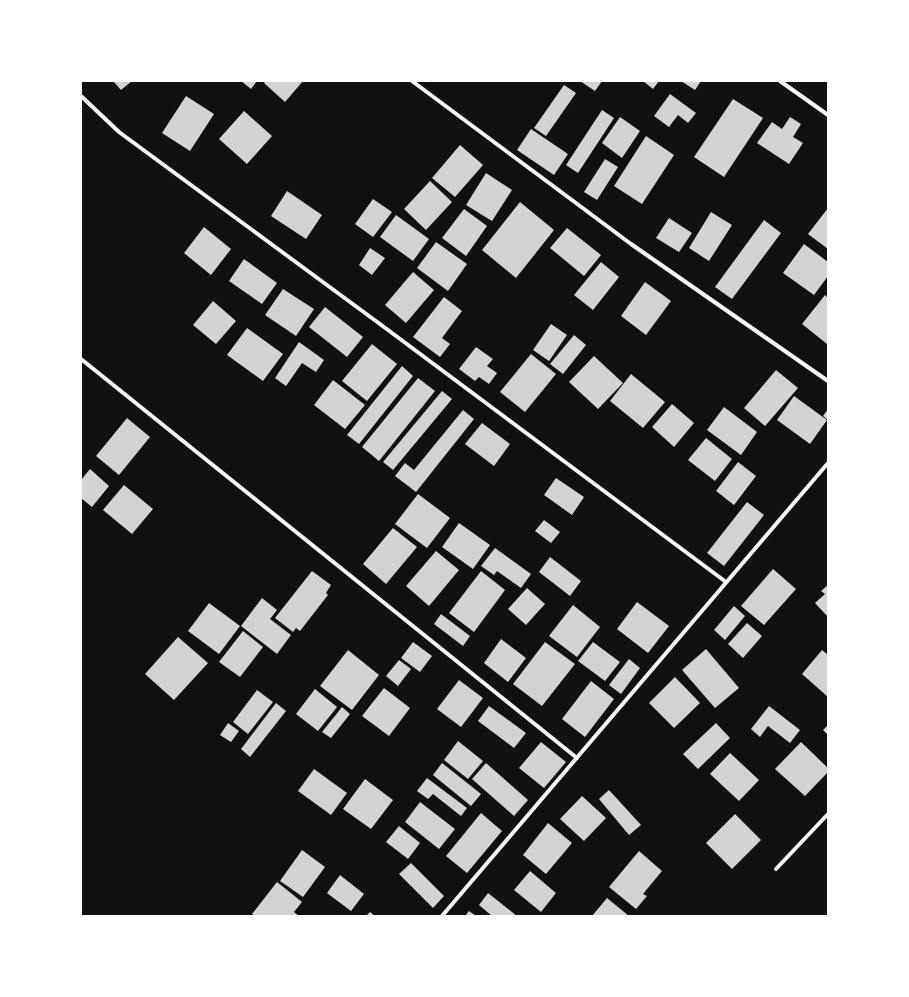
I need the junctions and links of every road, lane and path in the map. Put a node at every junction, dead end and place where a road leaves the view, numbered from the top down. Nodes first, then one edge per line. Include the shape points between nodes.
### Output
1 (412, 81) edge
2 (780, 81) edge
3 (81, 96) edge
4 (828, 115) edge
5 (81, 359) edge
6 (828, 381) edge
7 (828, 463) edge
8 (726, 582) junction
9 (577, 758) junction
10 (828, 814) edge
11 (776, 869) dead end
12 (442, 916) edge

1 - 6 street via 631,244
2 - 4 street
3 - 8 street via 119,132
5 - 9 street
7 - 8 street
8 - 9 street
9 - 12 street
10 - 11 street

